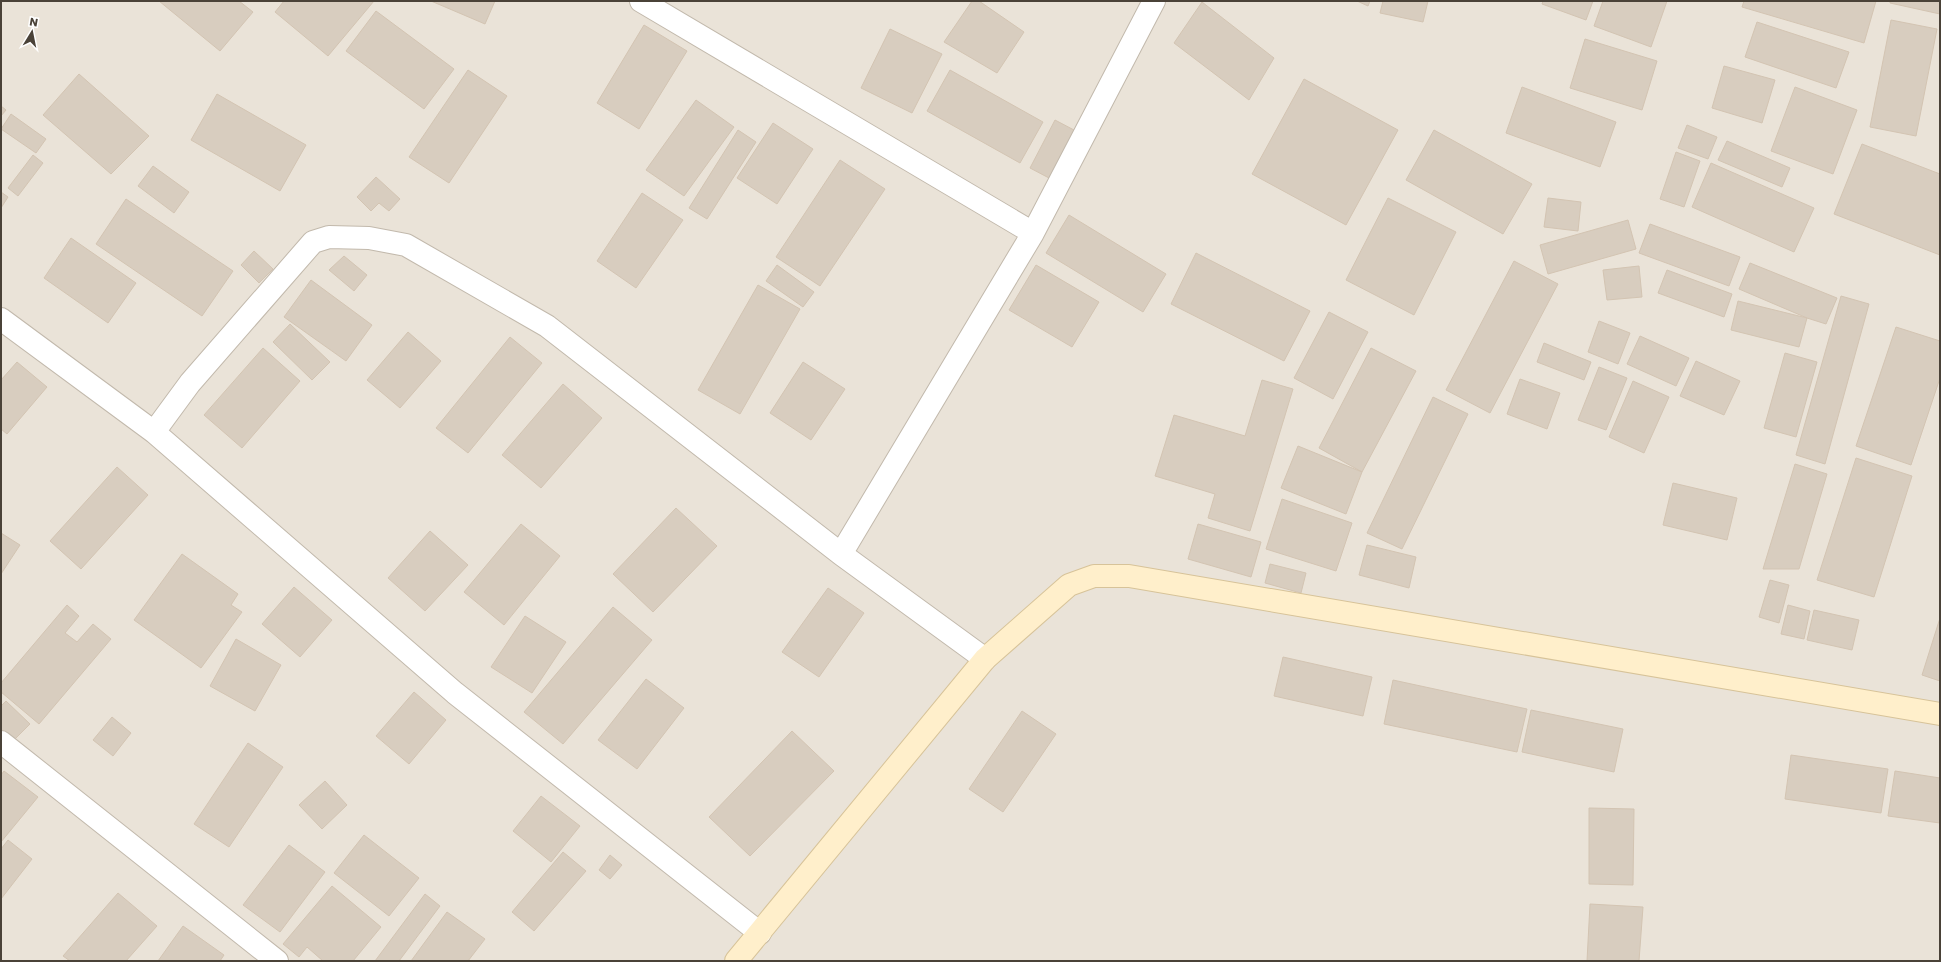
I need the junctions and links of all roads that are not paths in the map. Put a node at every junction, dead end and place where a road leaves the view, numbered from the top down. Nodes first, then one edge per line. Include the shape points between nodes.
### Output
1 (641, 1) edge
2 (1154, 1) edge
3 (1033, 234) junction
4 (1, 319) edge
5 (154, 432) junction
6 (841, 554) junction
7 (985, 660) junction
8 (1940, 714) edge
9 (1, 742) edge
10 (760, 933) junction
11 (276, 961) edge
12 (736, 961) edge

1 - 3 street
2 - 3 street
3 - 6 street
4 - 5 street
5 - 6 street via 190,383 313,242 329,238 369,238 406,245 547,326
5 - 10 street via 455,693
6 - 7 street
7 - 8 street via 1069,585 1094,576 1129,576
7 - 10 street
9 - 11 street
10 - 12 street

